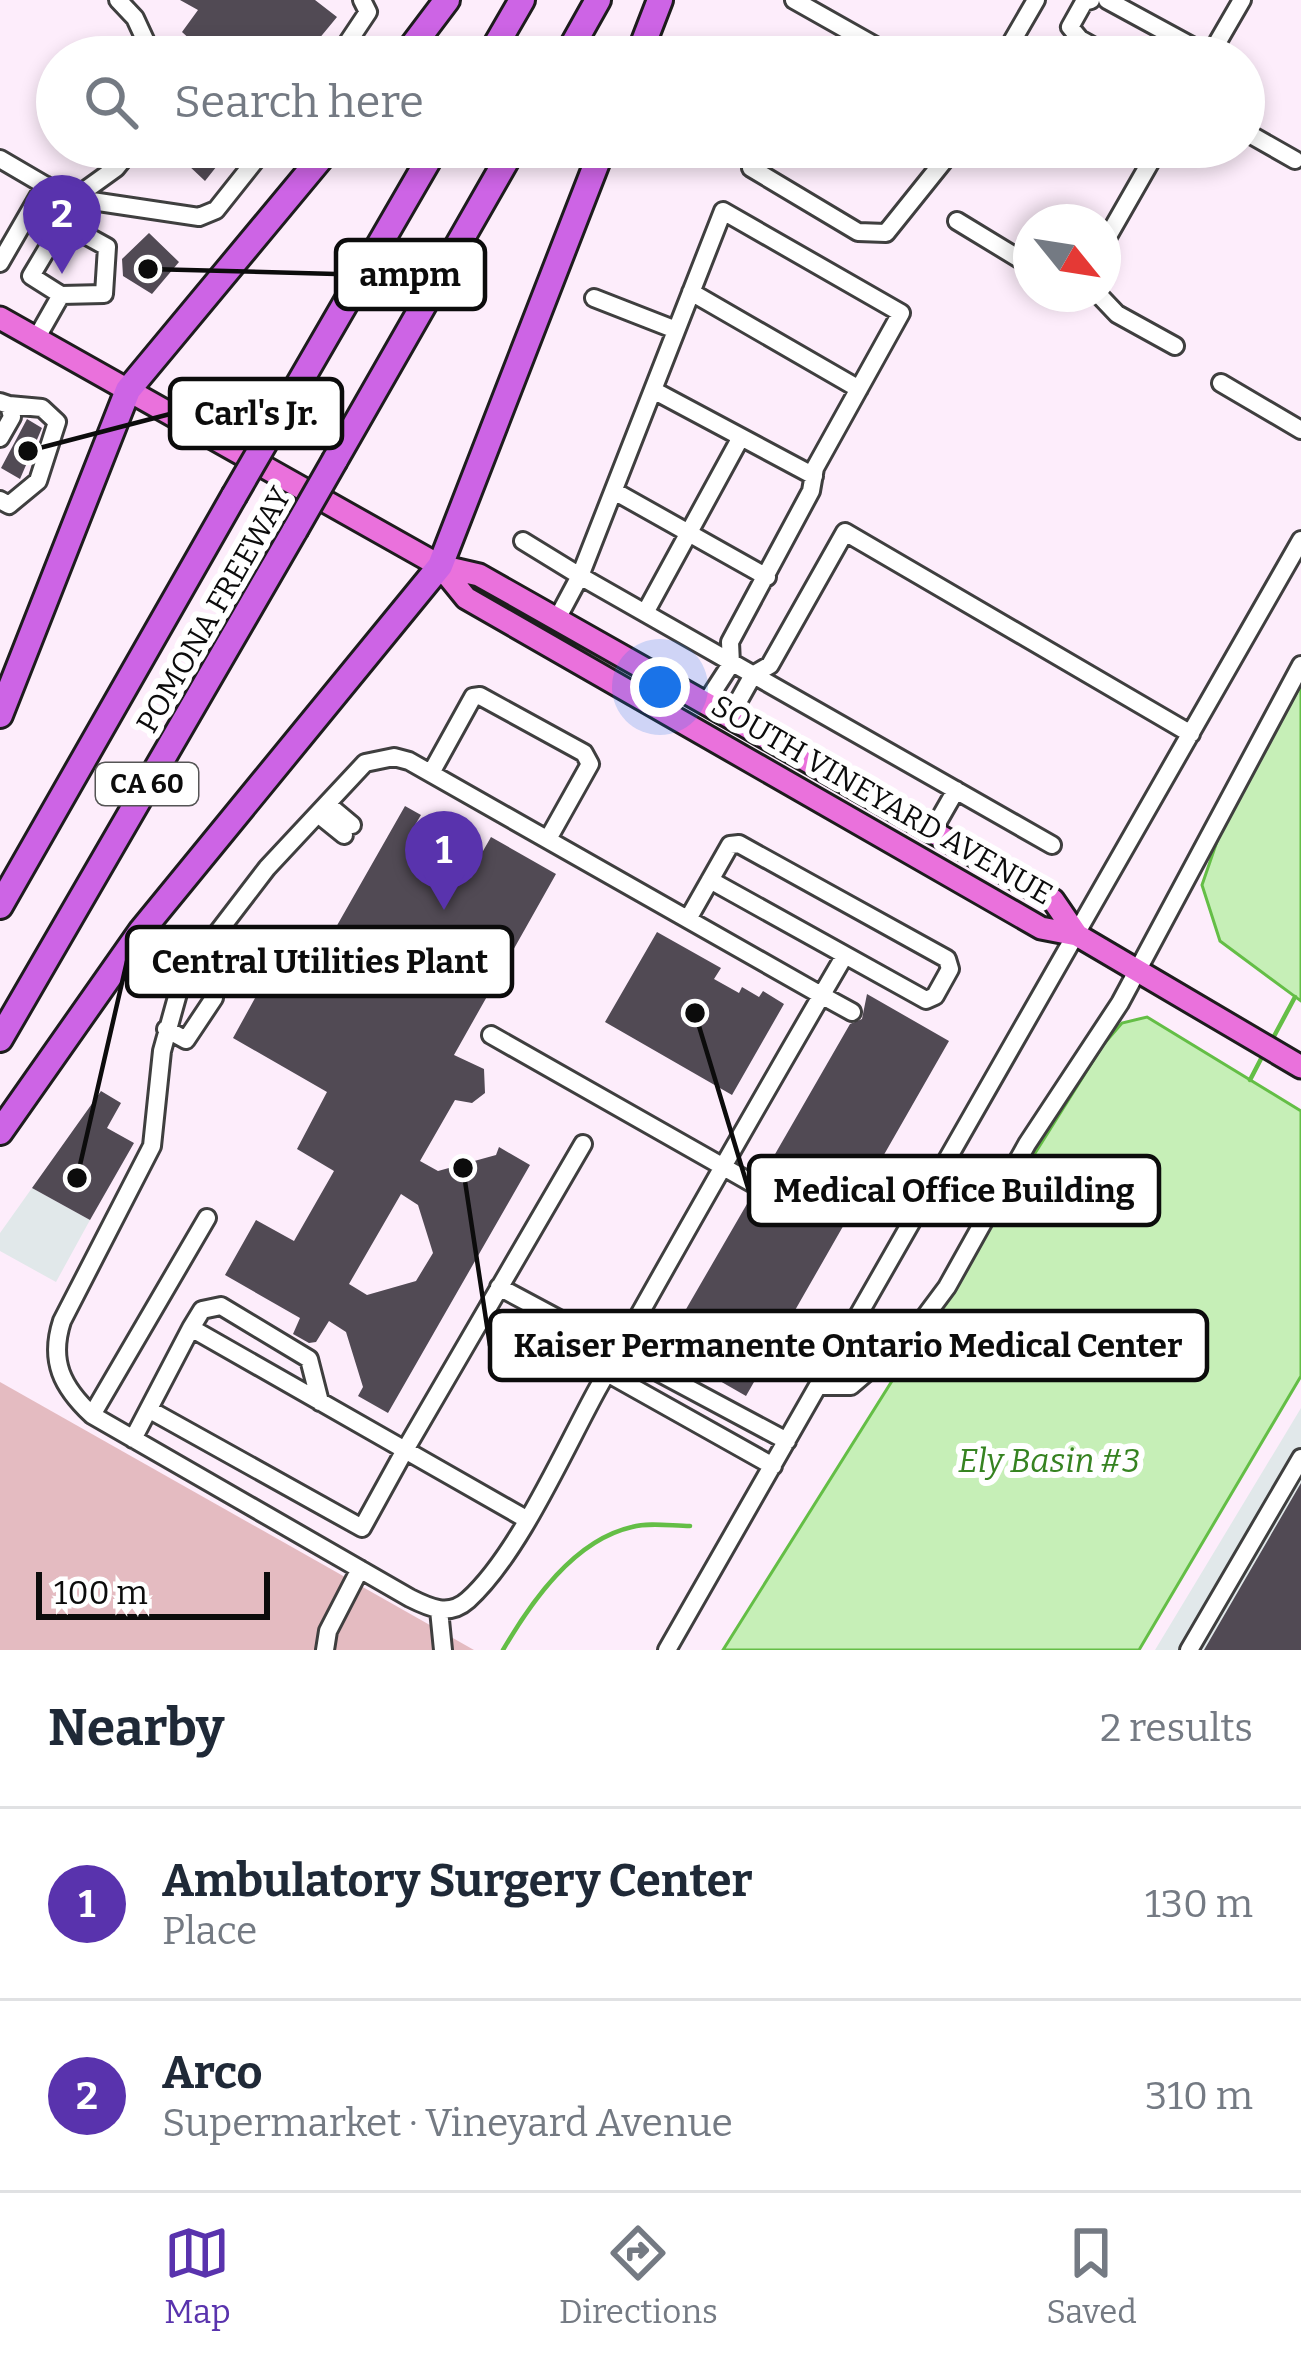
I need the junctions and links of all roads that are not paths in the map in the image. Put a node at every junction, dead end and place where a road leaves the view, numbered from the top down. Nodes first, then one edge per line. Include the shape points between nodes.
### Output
1 (118, 0) edge
2 (362, 0) edge
3 (447, 0) edge
4 (522, 0) edge
5 (598, 0) edge
6 (660, 0) edge
7 (794, 0) edge
8 (1036, 0) edge
9 (1091, 0) edge
10 (1107, 0) edge
11 (1242, 0) edge
12 (143, 36) edge
13 (355, 36) edge
14 (420, 36) edge
15 (501, 36) edge
16 (578, 36) edge
17 (646, 36) edge
18 (858, 36) edge
19 (1015, 36) edge
20 (1077, 36) edge
21 (1171, 36) edge
22 (1221, 36) edge
23 (1265, 143) edge
24 (1294, 160) dead end
25 (5, 162) edge
26 (116, 168) edge
27 (249, 168) edge
28 (313, 168) edge
29 (424, 168) edge
30 (502, 168) edge
31 (595, 168) edge
32 (753, 168) edge
33 (936, 168) edge
34 (1147, 168) edge
35 (0, 183) edge
36 (45, 185) junction
37 (81, 200) junction
38 (1121, 214) edge
39 (957, 221) dead end
40 (78, 231) junction
41 (1013, 255) edge
42 (0, 263) edge
43 (691, 292) junction
44 (62, 295) junction
45 (594, 298) dead end
46 (1115, 312) edge
47 (0, 318) edge
48 (676, 330) junction
49 (36, 339) junction
50 (1175, 346) dead end
51 (1221, 383) dead end
52 (859, 389) junction
53 (128, 390) junction
54 (653, 390) junction
55 (4, 404) edge
56 (1301, 430) edge
57 (741, 437) junction
58 (0, 438) edge
59 (814, 476) junction
60 (614, 491) junction
61 (0, 500) edge
62 (688, 533) junction
63 (1301, 540) edge
64 (523, 541) dead end
65 (440, 566) junction
66 (580, 576) junction
67 (767, 577) junction
68 (645, 613) junction
69 (557, 619) junction
70 (731, 664) junction
71 (1301, 665) edge
72 (753, 675) junction
73 (706, 701) junction
74 (0, 715) edge
75 (730, 716) junction
76 (1191, 734) junction
77 (431, 773) junction
78 (956, 790) junction
79 (322, 809) junction
80 (348, 830) dead end
81 (932, 832) junction
82 (548, 839) junction
83 (1052, 845) dead end
84 (710, 880) junction
85 (0, 906) edge
86 (688, 919) junction
87 (1077, 935) junction
88 (845, 955) junction
89 (1135, 970) junction
90 (821, 995) junction
91 (852, 1012) dead end
92 (190, 1027) dead end
93 (166, 1029) junction
94 (491, 1035) dead end
95 (0, 1039) edge
96 (1292, 1062) edge
97 (0, 1132) edge
98 (584, 1144) dead end
99 (724, 1167) junction
100 (757, 1186) dead end
101 (208, 1218) dead end
102 (500, 1287) junction
103 (640, 1315) junction
104 (190, 1328) junction
105 (569, 1328) junction
106 (667, 1329) dead end
107 (620, 1350) junction
108 (607, 1372) junction
109 (818, 1386) junction
110 (320, 1402) junction
111 (150, 1410) junction
112 (92, 1415) junction
113 (133, 1439) junction
114 (787, 1441) junction
115 (405, 1450) junction
116 (1301, 1458) edge
117 (773, 1466) junction
118 (526, 1519) junction
119 (360, 1570) junction
120 (439, 1610) junction
121 (325, 1650) edge
122 (443, 1650) edge
123 (668, 1650) edge
124 (1189, 1650) edge

1 - 12 street
2 - 13 street via 368,11
3 - 14 highway
4 - 15 highway
5 - 16 highway
6 - 17 highway
7 - 18 street
8 - 19 street
9 - 20 street via 1070,27
10 - 21 street
11 - 22 street
23 - 24 street
25 - 35 street
25 - 36 street
26 - 37 street
27 - 37 street via 216,210 199,217
28 - 53 highway
29 - 85 highway, POMONA FREEWAY / CA 60, bridge
30 - 95 highway, POMONA FREEWAY / CA 60, bridge
31 - 65 highway
32 - 33 street via 858,232 886,233
34 - 38 street
36 - 37 street
36 - 42 street
37 - 40 street
39 - 41 street
40 - 44 street via 62,224 32,276
40 - 44 street via 107,247 104,294
43 - 48 street
43 - 52 street
43 - 52 street via 723,211 901,313
44 - 49 street
45 - 48 street
46 - 50 street
47 - 49 main road
48 - 54 street
49 - 53 main road
51 - 56 street
52 - 59 street
53 - 65 main road
53 - 74 highway
54 - 57 street
54 - 60 street
55 - 58 street via 12,417
55 - 61 street via 42,408 57,422 38,481 9,505
57 - 59 street
57 - 62 street
59 - 67 street
60 - 62 street
60 - 66 street
62 - 67 street
62 - 68 street
63 - 76 street
64 - 66 street
65 - 69 main road, SOUTH VINEYARD AVENUE via 479,575
65 - 87 main road, SOUTH VINEYARD AVENUE via 466,598 1041,928
65 - 97 highway via 142,930
66 - 68 street
66 - 69 street
67 - 70 street via 730,642
68 - 70 street
69 - 73 main road, SOUTH VINEYARD AVENUE
70 - 72 street
70 - 73 street
71 - 89 street
72 - 75 street
72 - 76 street via 770,664 845,532
72 - 78 street
73 - 75 main road, SOUTH VINEYARD AVENUE
75 - 81 main road, SOUTH VINEYARD AVENUE
76 - 87 street
77 - 79 street via 377,758
77 - 82 street
77 - 82 street via 480,696 584,753 590,764
78 - 81 street
78 - 83 street
79 - 80 street
79 - 93 street via 195,959
81 - 87 main road, SOUTH VINEYARD AVENUE via 1053,901
82 - 86 street
84 - 86 street
84 - 88 street
84 - 88 street via 730,844 739,844 951,962 926,1000
86 - 90 street
87 - 89 main road, SOUTH VINEYARD AVENUE
87 - 109 street
88 - 90 street
89 - 96 main road, SOUTH VINEYARD AVENUE
89 - 109 street via 912,1334 851,1386
90 - 91 street
90 - 99 street
92 - 93 street via 185,1040
93 - 112 street via 146,1163 57,1336 58,1372
94 - 99 street
98 - 102 street
99 - 100 street
99 - 103 street
101 - 112 street
102 - 105 street
102 - 115 street
103 - 106 street
103 - 107 street
104 - 110 street
104 - 110 street via 202,1310 221,1306 275,1336 309,1359
104 - 111 street
105 - 107 street
105 - 108 street
107 - 108 street
107 - 114 street
108 - 117 street
108 - 118 street
109 - 114 street
110 - 115 street
111 - 113 street
111 - 115 street via 362,1528
112 - 113 street
113 - 119 street
114 - 117 street
115 - 118 street
116 - 124 street
117 - 123 street
118 - 120 street via 473,1594
119 - 120 street
119 - 121 street
120 - 122 street

